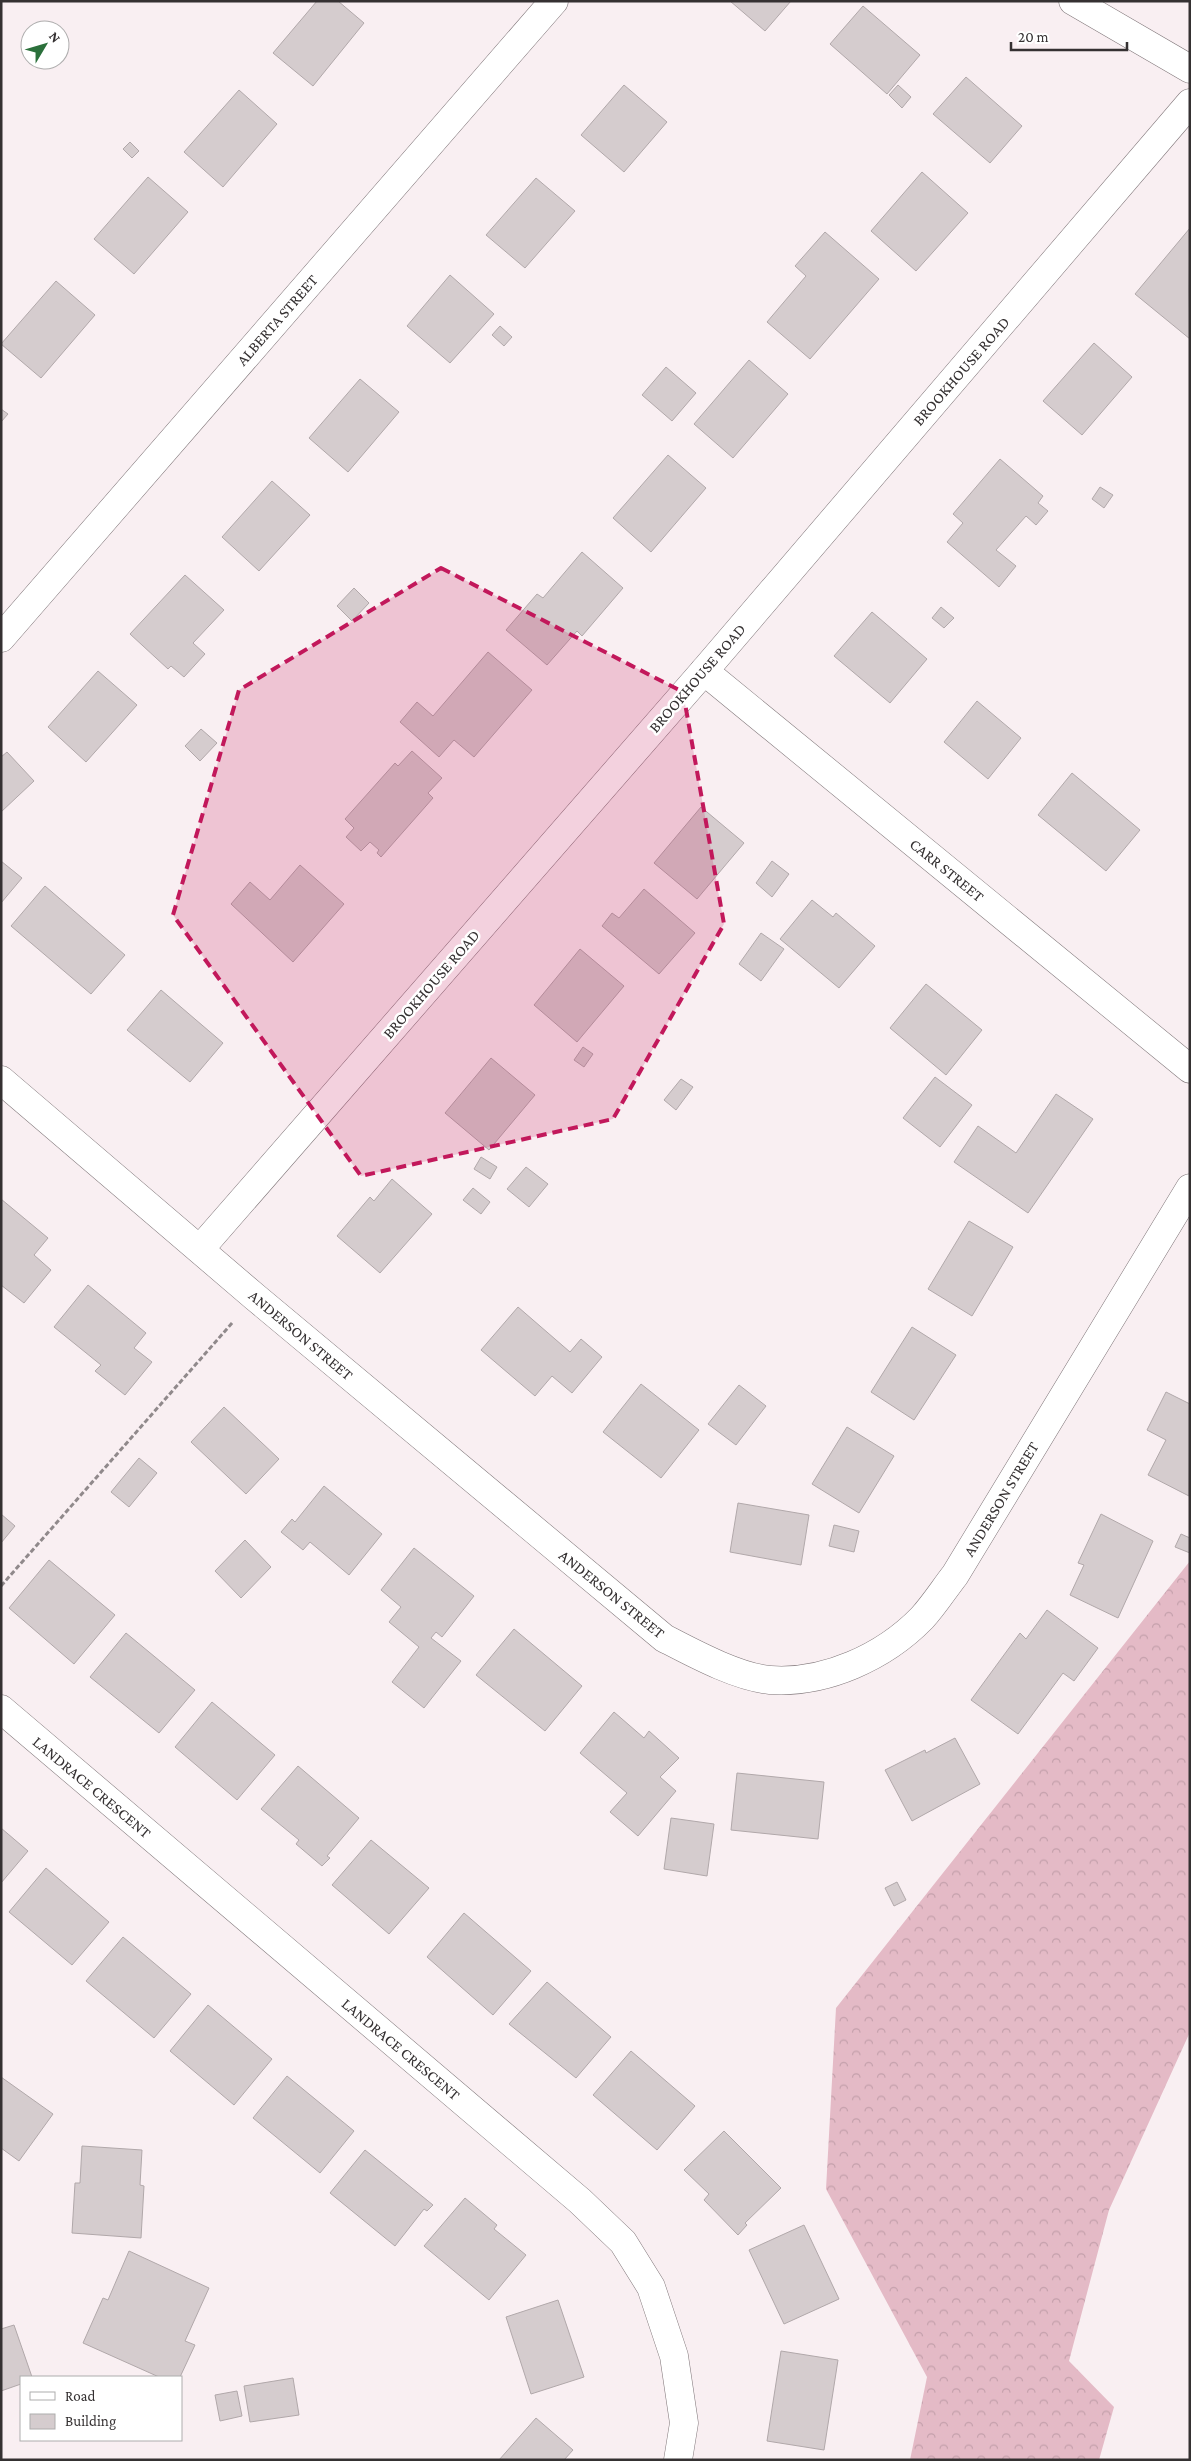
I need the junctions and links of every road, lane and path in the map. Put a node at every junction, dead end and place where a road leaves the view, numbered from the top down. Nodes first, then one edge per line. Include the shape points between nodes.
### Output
1 (554, 1) edge
2 (1073, 1) edge
3 (1190, 69) edge
4 (1190, 104) edge
5 (1, 638) edge
6 (704, 671) junction
7 (1190, 1069) edge
8 (1, 1080) edge
9 (1190, 1188) edge
10 (200, 1249) junction
11 (255, 1297) junction
12 (1, 1586) edge
13 (1, 1709) edge
14 (678, 2460) edge

1 - 5 street, ALBERTA STREET
2 - 3 street
4 - 6 street, BROOKHOUSE ROAD
6 - 7 street, CARR STREET
6 - 10 street, BROOKHOUSE ROAD
8 - 10 street, ANDERSON STREET
9 - 11 street, ANDERSON STREET via 955,1576 922,1618 883,1650 847,1667 811,1678 769,1680 721,1666 664,1638
10 - 11 street, ANDERSON STREET
11 - 12 path
13 - 14 street, LANDRACE CRESCENT via 580,2201 623,2242 651,2287 674,2356 684,2424

